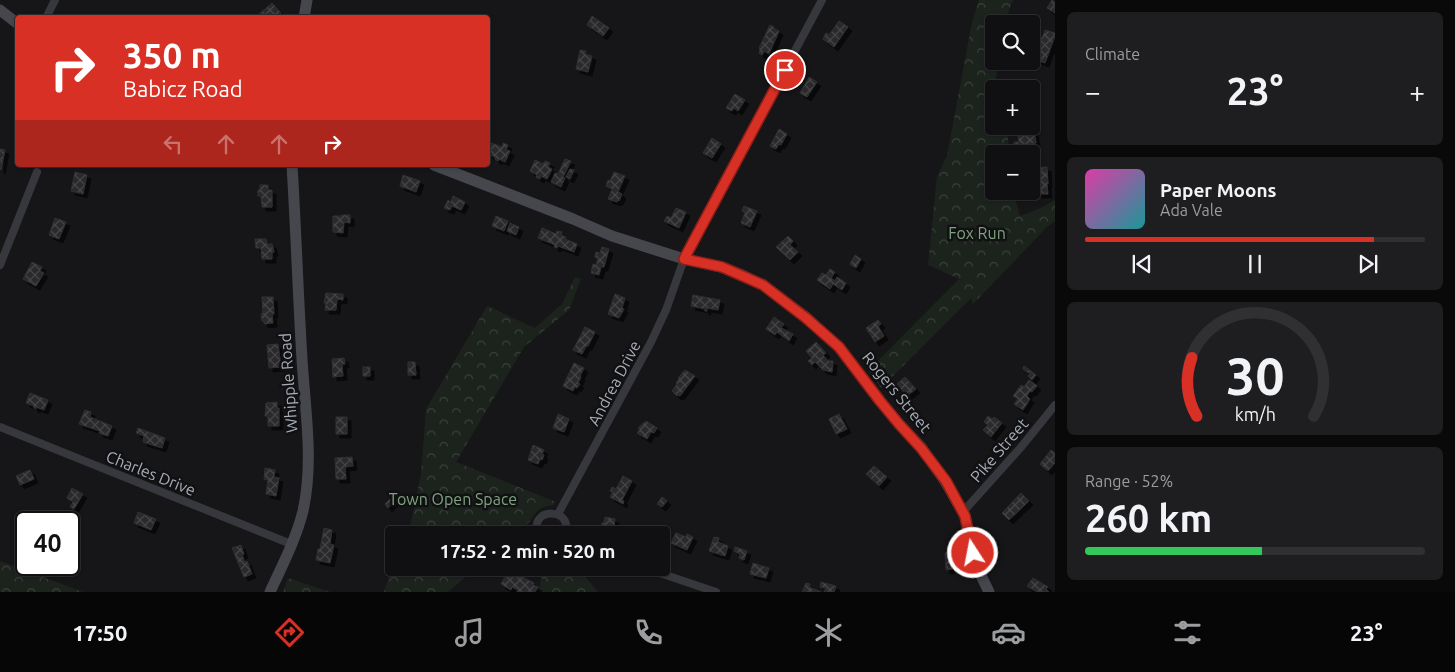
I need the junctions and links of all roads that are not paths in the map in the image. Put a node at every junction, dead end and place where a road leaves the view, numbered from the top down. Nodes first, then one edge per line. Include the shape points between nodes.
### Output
1 (55, 0) edge
2 (307, 0) edge
3 (822, 0) edge
4 (0, 10) edge
5 (48, 15) edge
6 (304, 15) edge
7 (15, 22) edge
8 (292, 167) edge
9 (439, 167) edge
10 (37, 172) dead end
11 (684, 259) junction
12 (0, 265) edge
13 (1055, 405) edge
14 (0, 427) edge
15 (963, 512) junction
16 (558, 514) junction
17 (537, 526) edge
18 (566, 526) edge
19 (291, 544) junction
20 (669, 576) edge
21 (270, 592) edge
22 (716, 592) edge
23 (989, 592) edge

1 - 5 street
2 - 6 street
3 - 11 street, Andrea Drive
4 - 7 street
8 - 19 street, Whipple Road via 308,482 303,512
9 - 11 street, Rogers Street via 612,236
10 - 12 street
11 - 15 street, Rogers Street via 722,267 763,285 839,347 946,481
11 - 16 street, Andrea Drive via 651,342
13 - 15 street, Pike Street
14 - 19 street, Charles Drive
15 - 23 street, Rogers Street via 975,563
16 - 17 street via 549,513 540,518
16 - 18 street
19 - 21 street, Whipple Road
20 - 22 street

